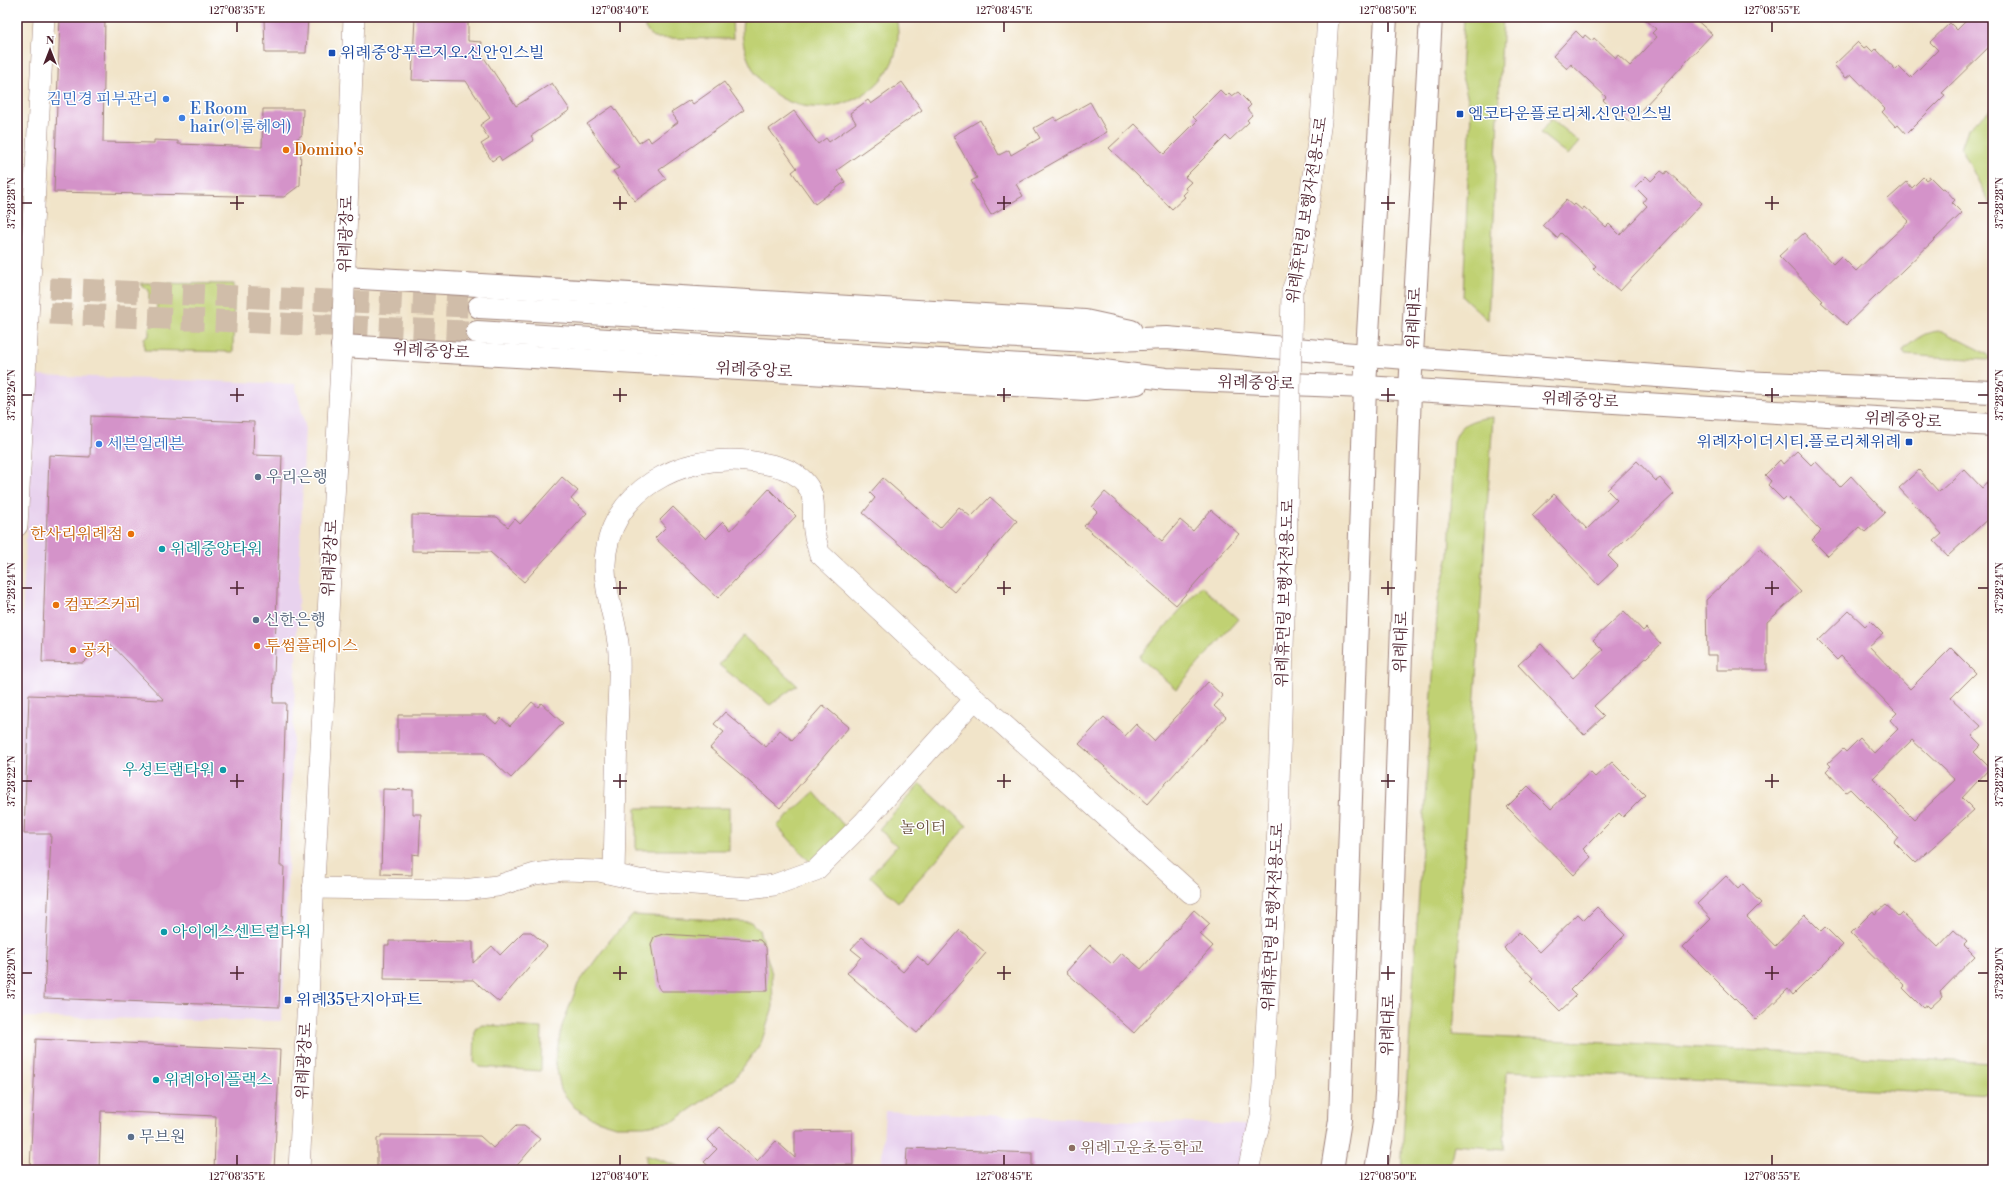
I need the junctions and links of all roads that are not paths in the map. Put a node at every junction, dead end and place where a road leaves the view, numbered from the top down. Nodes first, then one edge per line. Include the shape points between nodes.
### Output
1 (44, 17) edge
2 (354, 17) edge
3 (1328, 17) edge
4 (1386, 17) edge
5 (1431, 17) edge
6 (345, 277) junction
7 (479, 307) tunnel mouth
8 (477, 332) tunnel mouth
9 (1168, 338) junction
10 (342, 346) junction
11 (1366, 355) junction
12 (1412, 358) junction
13 (1166, 379) junction
14 (1365, 387) junction
15 (1410, 390) junction
16 (1993, 392) edge
17 (1993, 425) edge
18 (17, 526) edge
19 (975, 699) junction
20 (614, 874) junction
21 (312, 888) junction
22 (1191, 893) dead end
23 (299, 1170) edge
24 (1248, 1170) edge
25 (1332, 1170) edge
26 (1376, 1170) edge

1 - 18 street
2 - 6 street, 위례광장로
3 - 24 street, 위례휴먼링 보행자전용도로, bridge via 1321,121 1299,272 1292,291 1276,862 1261,1116
4 - 11 main road
5 - 12 main road, 위례대로
6 - 9 main road, 위례중앙로 via 1085,321
6 - 10 street, 위례광장로
7 - 9 main road, 위례중앙로 via 1089,341
8 - 13 main road, 위례중앙로 via 1088,369
9 - 11 main road, 위례중앙로
10 - 13 main road, 위례중앙로 via 1085,390
10 - 21 street, 위례광장로
11 - 12 main road, 위례중앙로
11 - 14 main road
12 - 15 main road, 위례대로
12 - 16 main road, 위례중앙로 via 1740,382
13 - 14 main road, 위례중앙로
14 - 15 main road, 위례중앙로
14 - 25 main road via 1340,1120
15 - 17 main road, 위례중앙로
15 - 26 main road, 위례대로 via 1386,1093
19 - 20 street via 863,823 816,870 774,885 748,888 639,880
19 - 20 street via 819,554 814,532 813,500 810,490 796,476 775,465 728,460 687,466 659,477 627,505 611,535 605,562 607,591 619,652
19 - 22 street
20 - 21 street via 563,870 535,874 497,886 463,890
21 - 23 street, 위례광장로

